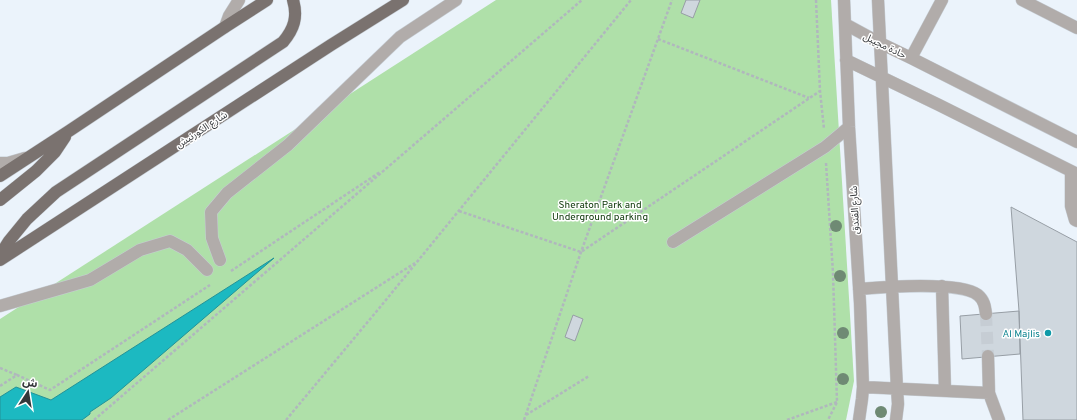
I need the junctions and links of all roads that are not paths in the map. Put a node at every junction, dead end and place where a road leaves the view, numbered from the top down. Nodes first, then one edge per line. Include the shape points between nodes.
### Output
1 (239, 0) edge
2 (268, 0) edge
3 (293, 0) edge
4 (403, 0) edge
5 (456, 0) edge
6 (844, 0) edge
7 (878, 0) edge
8 (942, 0) edge
9 (1022, 0) edge
10 (390, 5) edge
11 (845, 24) junction
12 (225, 27) junction
13 (1077, 28) edge
14 (880, 43) junction
15 (911, 58) junction
16 (846, 60) junction
17 (882, 77) junction
18 (849, 127) junction
19 (69, 131) junction
20 (1077, 142) edge
21 (28, 157) junction
22 (0, 164) edge
23 (1074, 173) edge
24 (0, 176) edge
25 (0, 200) edge
26 (1077, 221) edge
27 (673, 242) dead end
28 (0, 255) edge
29 (0, 260) edge
30 (220, 260) dead end
31 (207, 270) dead end
32 (942, 286) junction
33 (892, 287) junction
34 (859, 289) junction
35 (0, 306) edge
36 (986, 314) tunnel mouth
37 (988, 356) tunnel mouth
38 (863, 387) junction
39 (897, 389) junction
40 (945, 391) junction
41 (989, 393) junction
42 (859, 420) edge
43 (896, 420) edge
44 (999, 420) edge

1 - 12 street
2 - 12 main road
3 - 28 main road via 296,14 294,24 283,42 56,192 27,219
4 - 10 main road, شارع الكورنيش
5 - 30 street via 400,37 288,145 227,193 211,212 212,238
6 - 11 street, شارع الفندق
7 - 14 street
8 - 15 street, حادة مجيبل
9 - 13 street
10 - 29 main road, شارع الكورنيش
11 - 14 street, حادة مجيبل
11 - 16 street, شارع الفندق
12 - 19 main road
14 - 15 street, حادة مجيبل
14 - 17 street
15 - 20 street
16 - 17 street
16 - 18 street, شارع الفندق
17 - 23 street
17 - 33 street
18 - 27 street via 825,146
18 - 34 street, شارع الفندق
19 - 21 main road
19 - 25 main road via 55,152
21 - 22 street
21 - 24 main road
23 - 26 street via 1071,206
31 - 35 street via 187,250 170,241 140,250 90,280
32 - 33 street
32 - 36 street via 966,289 977,294 984,302
32 - 40 street
33 - 34 street
33 - 39 street
34 - 38 street, شارع الفندق
37 - 41 street
38 - 39 street
38 - 42 street, شارع الفندق
39 - 40 street
39 - 43 street
40 - 41 street
41 - 44 street

